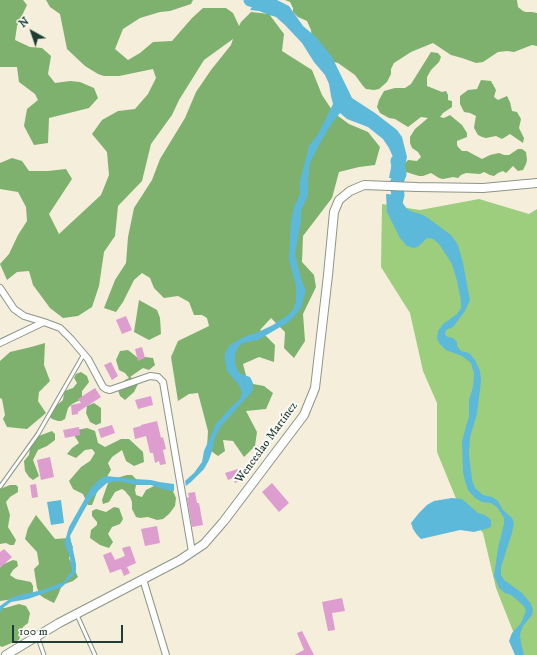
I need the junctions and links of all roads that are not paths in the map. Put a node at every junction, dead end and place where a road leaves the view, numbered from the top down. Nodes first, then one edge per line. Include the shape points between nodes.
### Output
1 (537, 183) edge
2 (0, 288) edge
3 (44, 322) junction
4 (0, 343) edge
5 (84, 354) junction
6 (0, 487) edge
7 (192, 552) junction
8 (143, 579) junction
9 (77, 614) junction
10 (37, 636) junction
11 (6, 655) edge
12 (44, 655) edge
13 (95, 655) edge
14 (166, 655) edge

1 - 7 main road, Wenceslao Martínez via 483,188 364,185 350,191 339,200 334,212 315,388 304,415 224,521 204,544
2 - 3 street via 14,309 24,316
3 - 4 street
3 - 5 street via 60,328
5 - 6 lane via 38,434
5 - 7 street via 106,389 110,390 150,376 158,377 163,382
7 - 8 main road, Wenceslao Martínez
8 - 9 main road, Wenceslao Martínez
8 - 14 street
9 - 10 main road, Wenceslao Martínez
9 - 13 lane
10 - 11 main road, Wenceslao Martínez
10 - 12 lane

